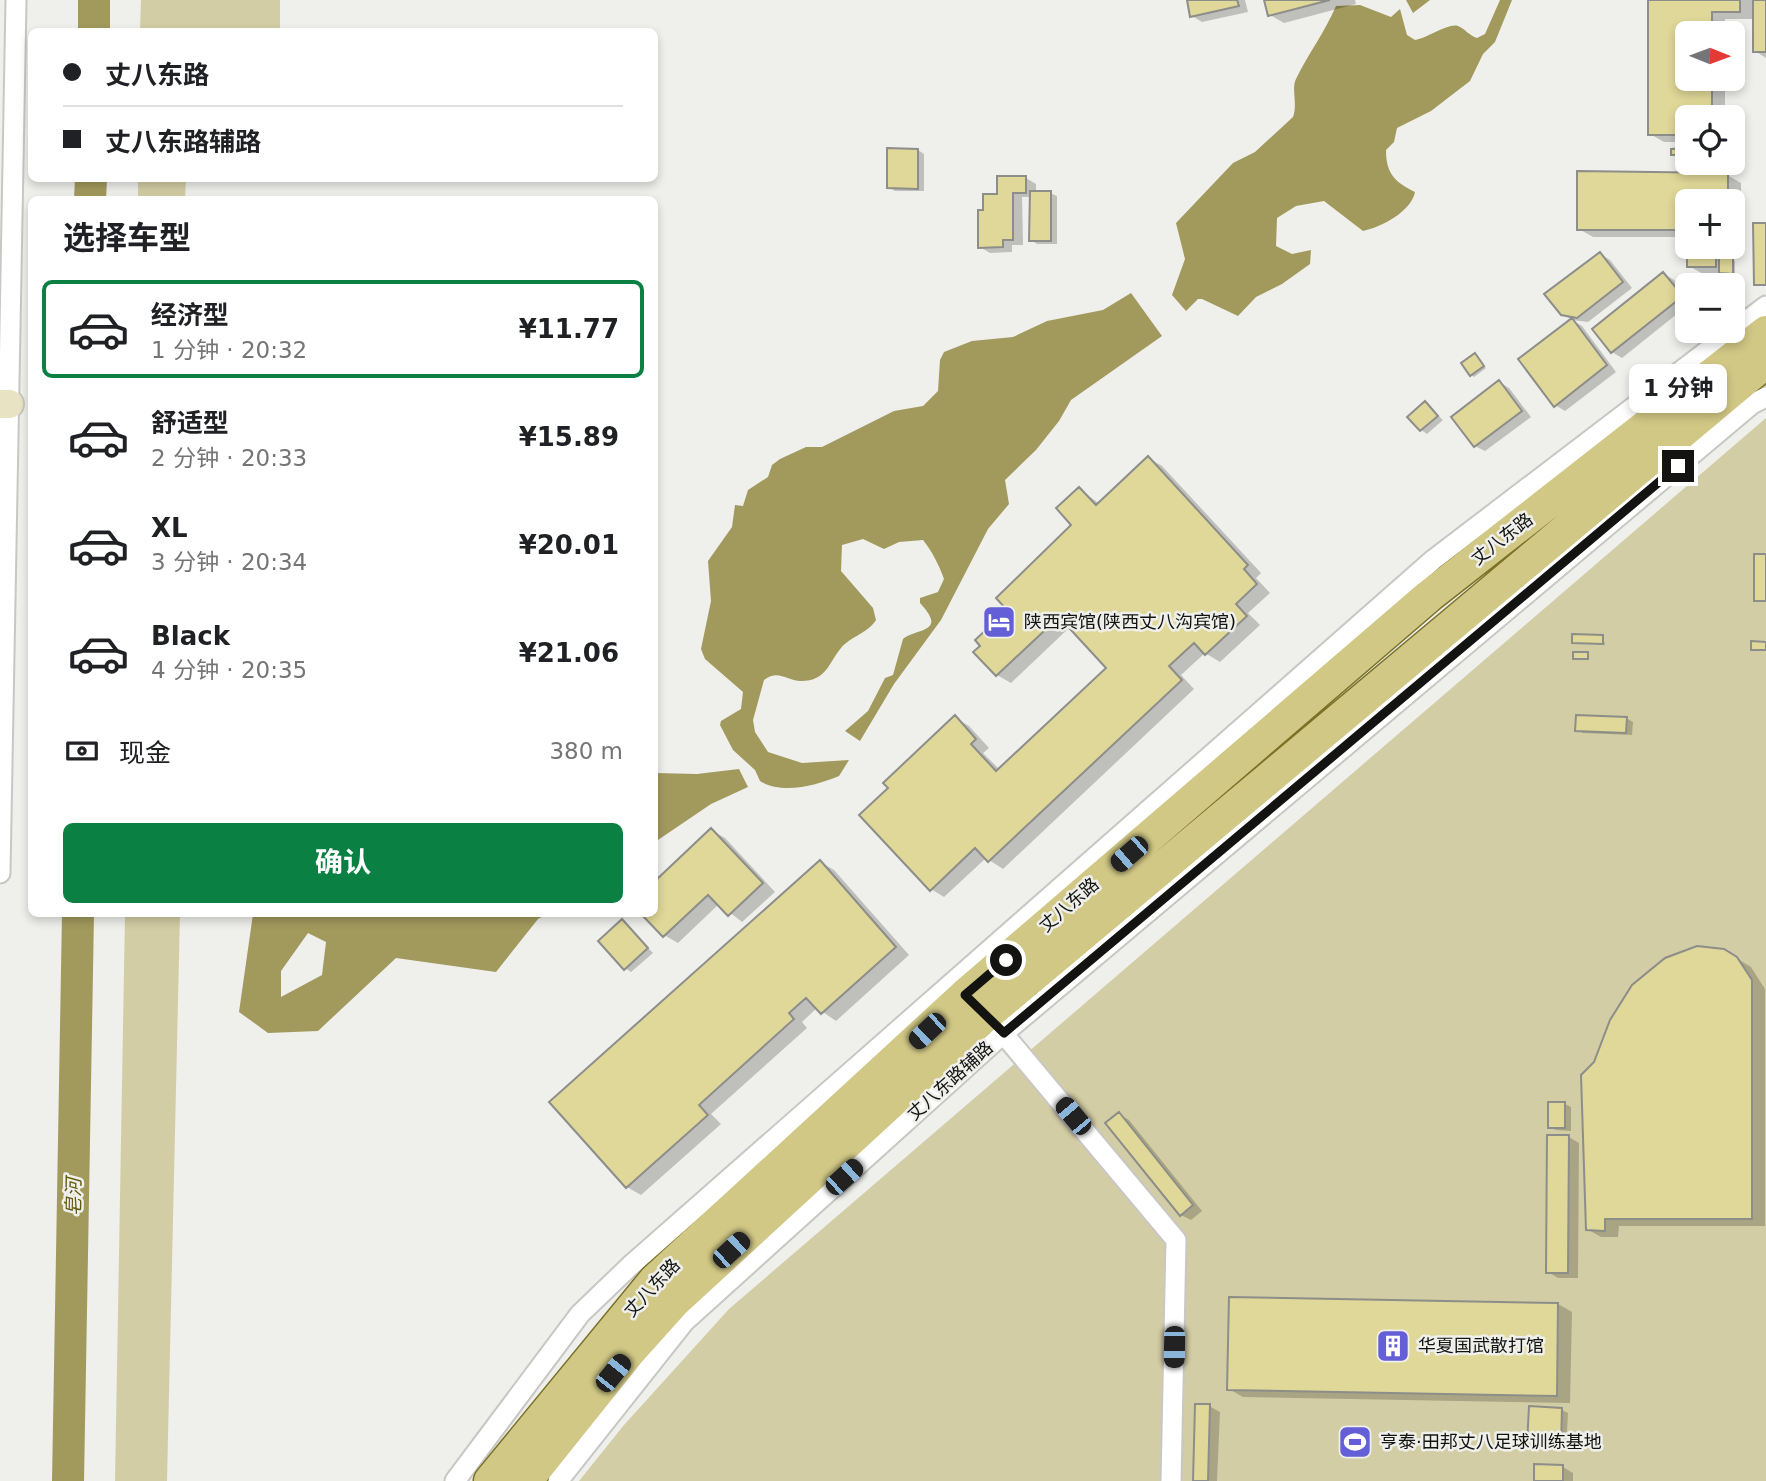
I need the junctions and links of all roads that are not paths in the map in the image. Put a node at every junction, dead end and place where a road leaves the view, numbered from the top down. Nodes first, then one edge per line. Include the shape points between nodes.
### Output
1 (16, 0) edge
2 (1766, 306) edge
3 (1766, 332) edge
4 (1760, 377) edge
5 (4, 404) edge
6 (0, 873) edge
7 (985, 1014) junction
8 (455, 1481) edge
9 (490, 1481) edge
10 (526, 1481) edge
11 (558, 1481) edge
12 (1171, 1481) edge

1 - 5 street
2 - 8 street via 1433,560 629,1266 580,1314
3 - 7 main road, 丈八东路 via 1429,596
4 - 7 main road, 丈八东路
5 - 6 street
7 - 9 main road, 丈八东路 via 655,1280
7 - 10 main road, 丈八东路 via 674,1302
7 - 11 street, 丈八东路辅路 via 684,1322
7 - 12 street via 1176,1240

